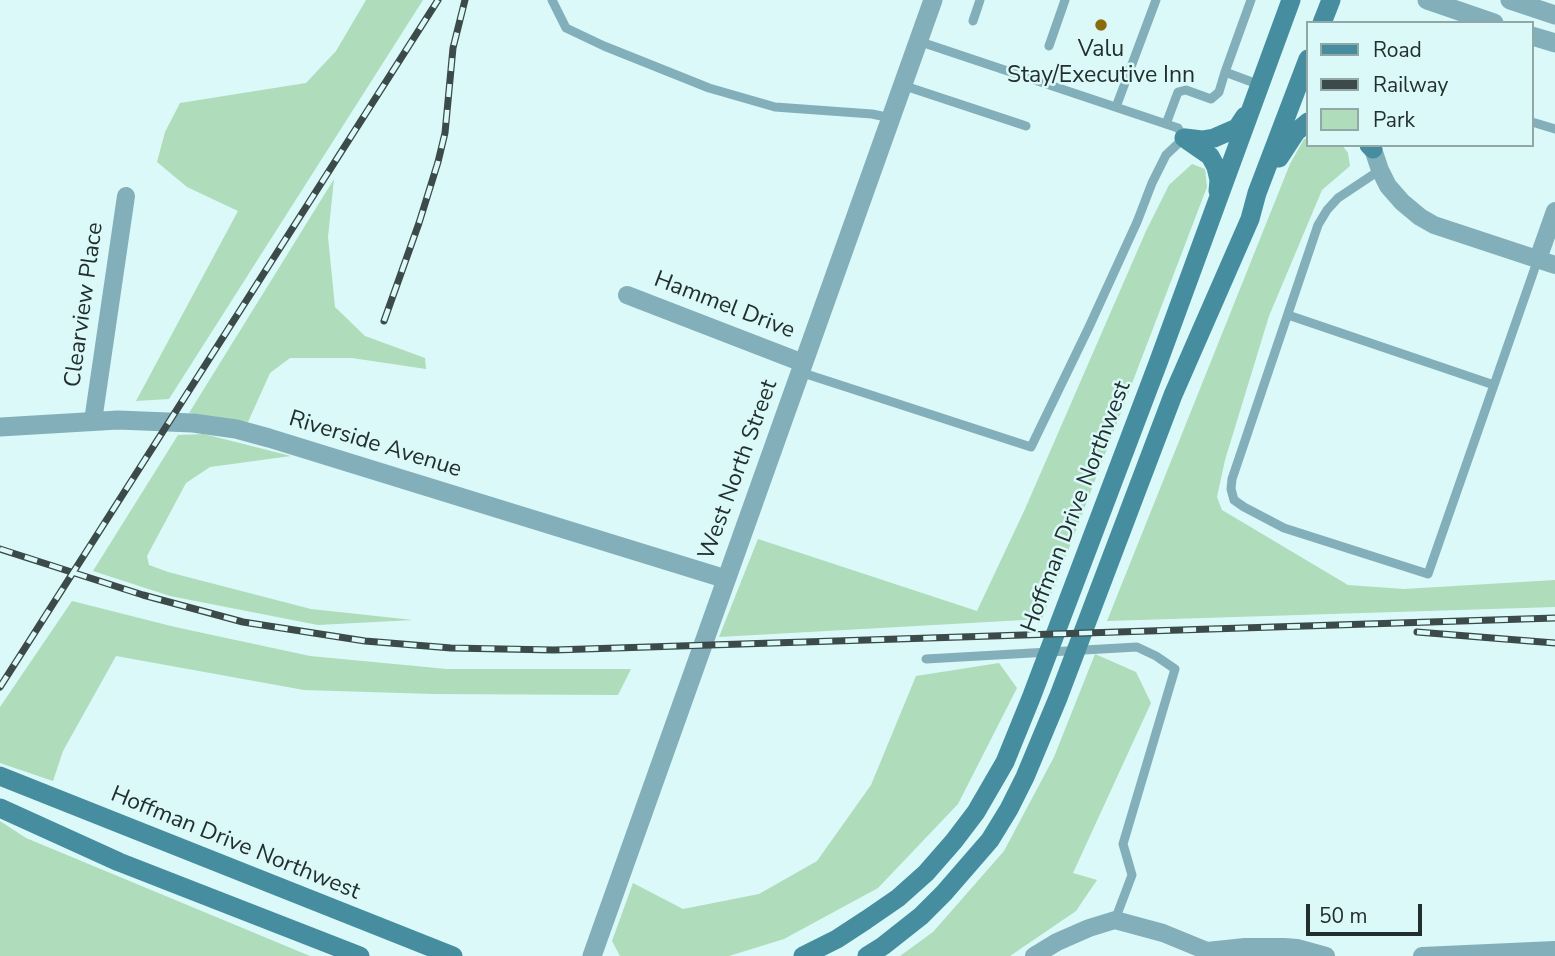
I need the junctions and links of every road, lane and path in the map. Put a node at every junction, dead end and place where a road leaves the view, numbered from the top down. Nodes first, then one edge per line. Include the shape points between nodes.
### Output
1 (552, 0) edge
2 (933, 0) edge
3 (981, 0) edge
4 (1065, 0) edge
5 (1156, 0) edge
6 (1251, 0) edge
7 (1291, 0) edge
8 (1331, 0) edge
9 (1427, 0) edge
10 (1510, 0) edge
11 (1555, 15) edge
12 (973, 21) dead end
13 (1323, 21) edge
14 (1488, 21) edge
15 (1534, 37) edge
16 (918, 41) junction
17 (1555, 43) edge
18 (1049, 46) dead end
19 (1306, 64) edge
20 (1226, 72) junction
21 (1260, 85) junction
22 (902, 86) junction
23 (1252, 106) junction
24 (1116, 107) junction
25 (891, 118) junction
26 (1534, 123) edge
27 (1166, 124) junction
28 (1306, 124) edge
29 (1026, 126) dead end
30 (1555, 129) edge
31 (1184, 138) junction
32 (1372, 147) edge
33 (1380, 170) junction
34 (126, 196) dead end
35 (1217, 204) junction
36 (1555, 211) edge
37 (1250, 219) junction
38 (1546, 262) edge
39 (627, 295) dead end
40 (1288, 315) junction
41 (802, 368) junction
42 (1494, 385) junction
43 (93, 421) junction
44 (0, 428) edge
45 (726, 579) junction
46 (926, 659) dead end
47 (0, 776) edge
48 (0, 808) edge
49 (1115, 920) junction
50 (1555, 950) edge
51 (360, 956) edge
52 (453, 956) edge
53 (592, 956) edge
54 (803, 956) edge
55 (867, 956) edge
56 (1034, 956) edge
57 (1326, 956) edge
58 (1422, 956) edge

1 - 25 lane via 566,28 709,88 775,107
2 - 16 street, West North Street
3 - 12 lane
4 - 18 lane
5 - 24 lane
6 - 20 lane
7 - 21 main road, Hoffman Drive Northwest
8 - 13 main road
9 - 14 street
10 - 11 street
15 - 17 street
16 - 22 street, West North Street
16 - 24 lane
19 - 37 main road
20 - 21 lane
20 - 27 lane via 1219,92 1211,99 1186,90 1178,92
21 - 23 main road, Hoffman Drive Northwest
22 - 25 street, West North Street
22 - 29 lane
23 - 31 main road via 1237,128 1214,138
23 - 35 main road, Hoffman Drive Northwest
24 - 27 lane
25 - 41 street, West North Street
26 - 30 lane
27 - 31 lane via 1178,128
28 - 37 main road via 1281,153
31 - 35 main road via 1210,156 1216,167
31 - 41 lane via 1166,155 1152,183 1031,447
32 - 33 street
33 - 38 street via 1402,202 1434,225
33 - 40 lane via 1327,210
34 - 43 street, Clearview Place
35 - 54 main road, Hoffman Drive Northwest via 1031,698 991,788 926,873 898,898
36 - 38 street
37 - 55 main road via 1173,395 1058,698 1009,809 990,840 944,893
38 - 42 lane
39 - 41 street, Hammel Drive
40 - 42 lane
40 - 42 lane via 1231,489 1234,500 1284,528 1428,574
41 - 45 street, West North Street
43 - 44 street, Riverside Avenue
43 - 45 street, Riverside Avenue via 193,423 236,429
45 - 53 street, West North Street
46 - 49 lane via 1137,647 1175,669 1123,844 1132,875
47 - 52 main road, Hoffman Drive Northwest
48 - 51 main road via 119,862
49 - 56 street
49 - 57 street via 1207,951 1284,947
50 - 58 street

